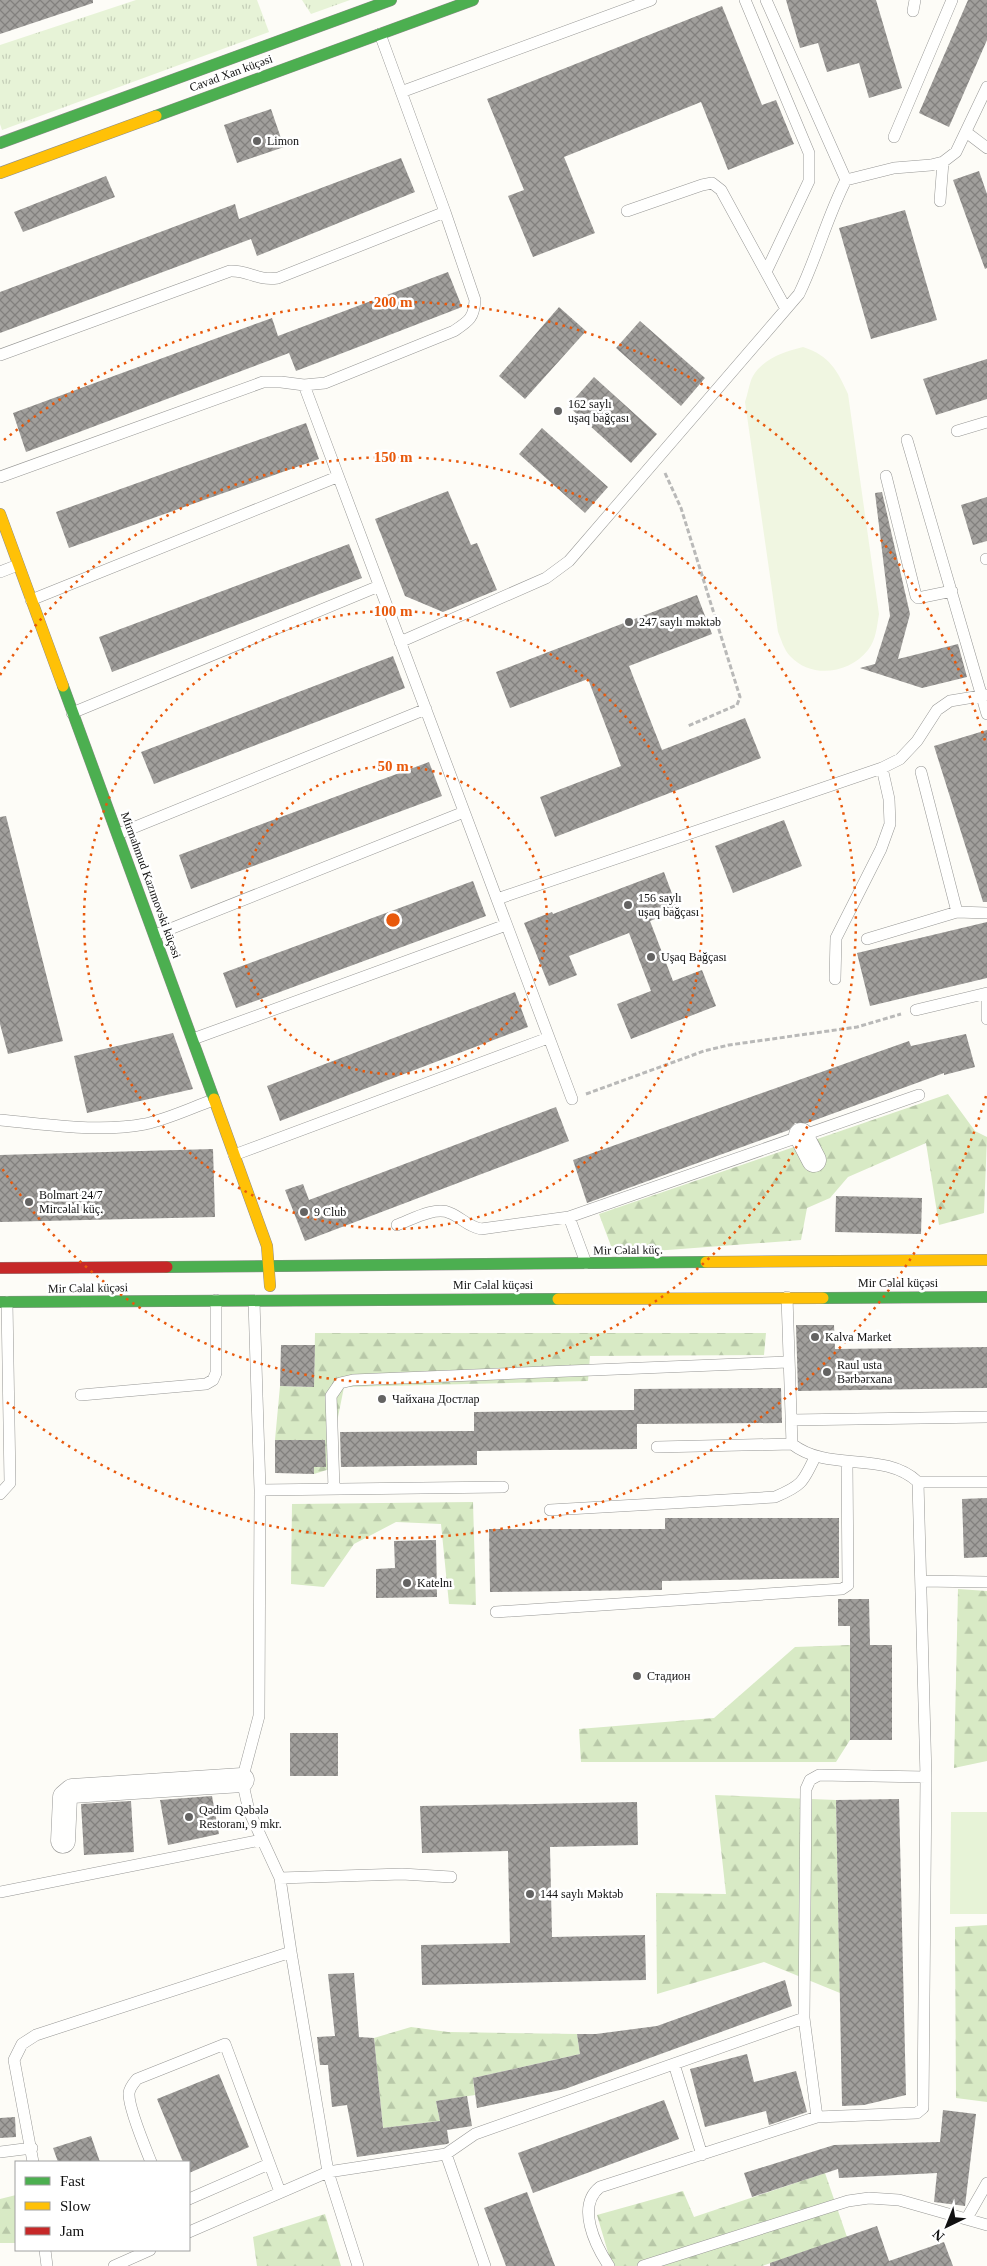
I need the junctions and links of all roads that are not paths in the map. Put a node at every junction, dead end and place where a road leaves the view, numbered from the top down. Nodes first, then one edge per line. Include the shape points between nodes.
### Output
1 (391, 0) edge
2 (473, 0) edge
3 (651, 0) edge
4 (745, 0) edge
5 (766, 0) edge
6 (952, 0) edge
7 (380, 34) junction
8 (987, 87) edge
9 (401, 92) junction
10 (966, 132) junction
11 (894, 137) dead end
12 (0, 143) edge
13 (987, 148) edge
14 (943, 162) junction
15 (0, 173) edge
16 (846, 180) junction
17 (940, 200) dead end
18 (445, 212) junction
19 (627, 212) dead end
20 (766, 272) junction
21 (786, 309) junction
22 (0, 355) edge
23 (304, 385) junction
24 (987, 422) edge
25 (958, 431) dead end
26 (907, 440) dead end
27 (886, 476) dead end
28 (0, 477) edge
29 (337, 477) junction
30 (0, 514) edge
31 (18, 565) junction
32 (0, 572) edge
33 (379, 586) junction
34 (952, 592) junction
35 (31, 600) junction
36 (400, 642) junction
37 (984, 696) edge
38 (426, 709) junction
39 (72, 713) junction
40 (987, 714) edge
41 (882, 768) junction
42 (921, 772) dead end
43 (464, 812) junction
44 (118, 834) junction
45 (497, 899) junction
46 (957, 912) junction
47 (987, 913) edge
48 (506, 925) junction
49 (155, 935) junction
50 (867, 939) dead end
51 (835, 979) dead end
52 (987, 993) edge
53 (916, 1010) road end
54 (987, 1019) edge
55 (548, 1038) junction
56 (192, 1039) junction
57 (919, 1094) dead end
58 (213, 1100) junction
59 (572, 1100) road end
60 (0, 1120) edge
61 (802, 1135) junction
62 (234, 1155) junction
63 (814, 1160) dead end
64 (569, 1217) junction
65 (397, 1225) dead end
66 (987, 1260) edge
67 (587, 1264) junction
68 (0, 1268) edge
69 (270, 1268) junction
70 (787, 1297) junction
71 (987, 1297) edge
72 (216, 1300) junction
73 (254, 1300) junction
74 (271, 1300) junction
75 (3, 1302) edge
76 (788, 1362) junction
77 (80, 1395) dead end
78 (987, 1417) edge
79 (791, 1420) junction
80 (792, 1444) junction
81 (657, 1447) dead end
82 (815, 1457) junction
83 (847, 1462) junction
84 (918, 1482) junction
85 (987, 1482) edge
86 (503, 1487) dead end
87 (334, 1489) junction
88 (260, 1490) junction
89 (0, 1494) edge
90 (550, 1510) dead end
91 (921, 1582) junction
92 (987, 1582) edge
93 (496, 1612) dead end
94 (926, 1777) junction
95 (242, 1780) junction
96 (261, 1840) junction
97 (63, 1841) dead end
98 (451, 1876) dead end
99 (280, 1878) junction
100 (0, 1892) edge
101 (291, 1952) junction
102 (804, 2018) junction
103 (674, 2064) junction
104 (817, 2117) junction
105 (32, 2148) junction
106 (0, 2152) edge
107 (446, 2154) junction
108 (702, 2155) junction
109 (33, 2161) edge
110 (151, 2161) edge
111 (269, 2164) junction
112 (328, 2172) junction
113 (987, 2183) edge
114 (280, 2192) junction
115 (190, 2199) edge
116 (967, 2218) junction
117 (987, 2225) edge
118 (190, 2232) edge
119 (45, 2251) edge
120 (148, 2251) edge
121 (47, 2266) edge
122 (114, 2266) edge
123 (358, 2266) edge
124 (485, 2266) edge
125 (609, 2266) edge
126 (642, 2266) edge

1 - 12 street, Cavad Xan küçəsi
2 - 7 street, Cavad Xan küçəsi
3 - 9 lane
4 - 20 lane via 809,153 808,181
5 - 16 lane
6 - 11 lane
7 - 9 lane
7 - 15 street, Cavad Xan küçəsi
8 - 10 lane
9 - 18 lane
10 - 13 lane
10 - 14 lane via 956,152
14 - 16 lane via 894,168
14 - 17 lane
16 - 21 lane via 808,276
18 - 22 lane via 278,278 264,280 238,270 230,271
18 - 23 lane via 475,300 475,313 454,331 325,383
19 - 20 lane via 712,183 721,190
20 - 21 lane
21 - 36 lane via 569,561 546,578
23 - 28 lane via 263,382
23 - 29 lane
24 - 25 lane
26 - 34 lane
27 - 34 lane via 916,596 927,598
29 - 33 lane
29 - 35 lane
30 - 31 street, Mirmahmud Kazımovski küçəsi
31 - 32 lane
31 - 35 street, Mirmahmud Kazımovski küçəsi
33 - 36 lane
33 - 39 lane
34 - 37 lane
35 - 39 street, Mirmahmud Kazımovski küçəsi
36 - 38 lane
37 - 40 lane
37 - 41 lane via 950,701 944,705 929,720 917,742 900,759
38 - 43 lane
38 - 44 lane
39 - 44 street, Mirmahmud Kazımovski küçəsi
41 - 45 lane
41 - 51 lane via 889,799 890,824 881,849 836,938
42 - 46 lane
43 - 45 lane
43 - 49 lane
44 - 49 street, Mirmahmud Kazımovski küçəsi
45 - 48 lane
46 - 47 lane
46 - 50 lane
48 - 55 lane
48 - 56 lane
49 - 56 street, Mirmahmud Kazımovski küçəsi
52 - 53 lane
52 - 54 lane
55 - 59 lane
55 - 62 lane
56 - 58 street, Mirmahmud Kazımovski küçəsi
57 - 61 lane
58 - 60 lane via 147,1124 110,1128
58 - 62 street, Mirmahmud Kazımovski küçəsi
61 - 63 street
61 - 64 lane
62 - 69 street, Mirmahmud Kazımovski küçəsi via 266,1246
64 - 65 lane via 481,1229 441,1210
64 - 67 lane
66 - 67 street, Mir Cəlal küç.
67 - 69 street, Mir Cəlal küç.
68 - 69 street, Mir Cəlal küçəsi
69 - 74 street, Mirmahmud Kazımovski küçəsi
70 - 71 street, Mir Cəlal küçəsi
70 - 74 street, Mir Cəlal küçəsi
70 - 76 lane
72 - 73 street, Mir Cəlal küçəsi
72 - 75 street, Mir Cəlal küçəsi
72 - 77 lane via 216,1373 213,1380 206,1384
73 - 74 street, Mir Cəlal küçəsi
73 - 88 lane
75 - 89 lane via 10,1483
76 - 79 lane
76 - 87 lane via 340,1383 331,1396
78 - 79 lane
79 - 80 lane
80 - 81 lane
80 - 82 lane
82 - 83 lane
82 - 90 lane via 804,1481 775,1497
83 - 84 lane via 888,1466 908,1473
83 - 93 lane via 848,1585 842,1589
84 - 85 lane
84 - 91 lane
86 - 87 lane
87 - 88 lane
88 - 95 lane via 259,1716
91 - 92 lane
91 - 94 lane
94 - 102 lane via 819,1775 810,1780 806,1789
94 - 104 lane via 923,2108 917,2113
95 - 96 lane via 249,1811
95 - 97 street via 72,1791 66,1797
96 - 99 lane
96 - 100 lane
98 - 99 lane via 402,1874
99 - 101 lane
101 - 105 lane via 36,2035 22,2044 14,2060
101 - 112 lane
102 - 103 lane
102 - 104 lane
103 - 107 lane via 475,2134
103 - 108 lane
104 - 108 lane
105 - 106 lane
105 - 109 lane
107 - 112 lane
107 - 124 lane
108 - 125 lane via 593,2192 587,2209 600,2252
110 - 111 lane via 129,2096 131,2086 137,2079 225,2044
111 - 114 lane
111 - 115 lane
112 - 114 lane
112 - 123 lane
113 - 116 lane
114 - 118 lane
116 - 117 lane
116 - 126 lane via 899,2200 870,2198 848,2201
119 - 121 lane
120 - 122 lane

